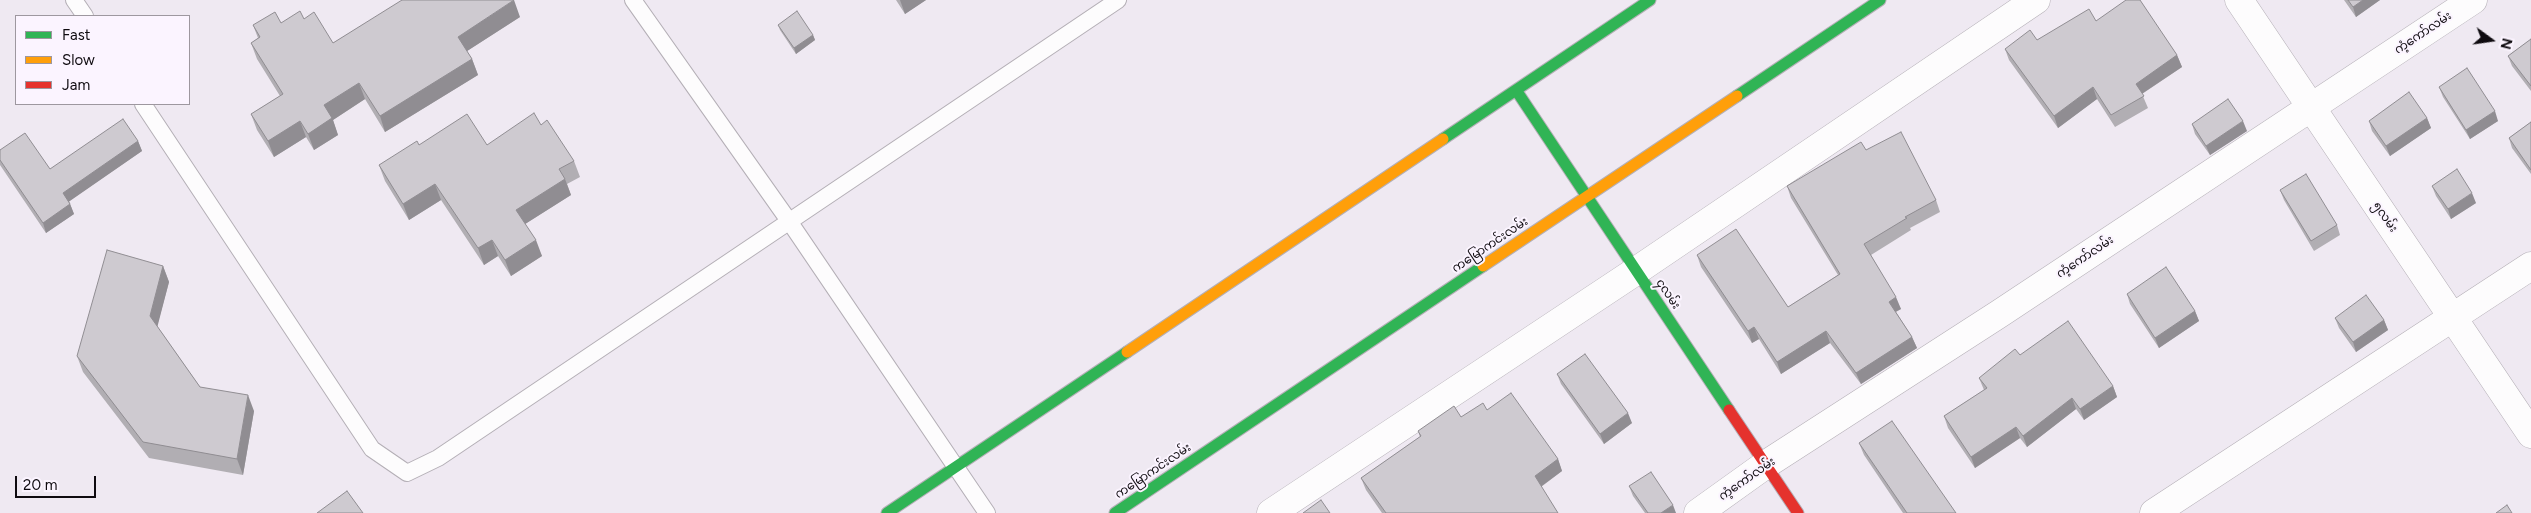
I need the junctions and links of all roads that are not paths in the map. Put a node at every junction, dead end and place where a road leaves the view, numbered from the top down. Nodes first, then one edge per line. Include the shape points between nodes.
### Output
1 (74, 0) edge
2 (633, 0) edge
3 (1118, 0) edge
4 (1650, 0) edge
5 (1880, 0) edge
6 (2036, 0) edge
7 (2239, 0) edge
8 (2473, 0) edge
9 (84, 15) edge
10 (1516, 90) junction
11 (144, 105) edge
12 (2310, 108) junction
13 (1587, 196) junction
14 (789, 221) junction
15 (2531, 266) edge
16 (1636, 271) junction
17 (2454, 316) junction
18 (2531, 434) edge
19 (1765, 465) junction
20 (955, 466) junction
21 (887, 513) edge
22 (987, 513) edge
23 (1115, 513) edge
24 (1271, 513) edge
25 (1698, 513) edge
26 (1798, 513) edge
27 (2154, 513) edge

1 - 9 lane
2 - 14 lane
3 - 14 lane
4 - 10 main road
5 - 13 main road, ကမြောကင်းလမ်း
6 - 16 street
7 - 12 street, ၅လမ်း
8 - 12 street, ကံ့ကော်လမ်း
10 - 13 main road, ၄လမ်း
10 - 20 main road
11 - 14 lane via 372,449 407,473 438,458
12 - 17 street, ၅လမ်း
12 - 19 street, ကံ့ကော်လမ်း
13 - 16 main road, ၄လမ်း
13 - 23 main road, ကမြောကင်းလမ်း
14 - 20 lane
15 - 17 street
16 - 19 main road, ၄လမ်း
16 - 24 street
17 - 18 street, ၅လမ်း
17 - 27 street
19 - 25 street, ကံ့ကော်လမ်း
19 - 26 main road, ၄လမ်း
20 - 21 main road
20 - 22 lane

